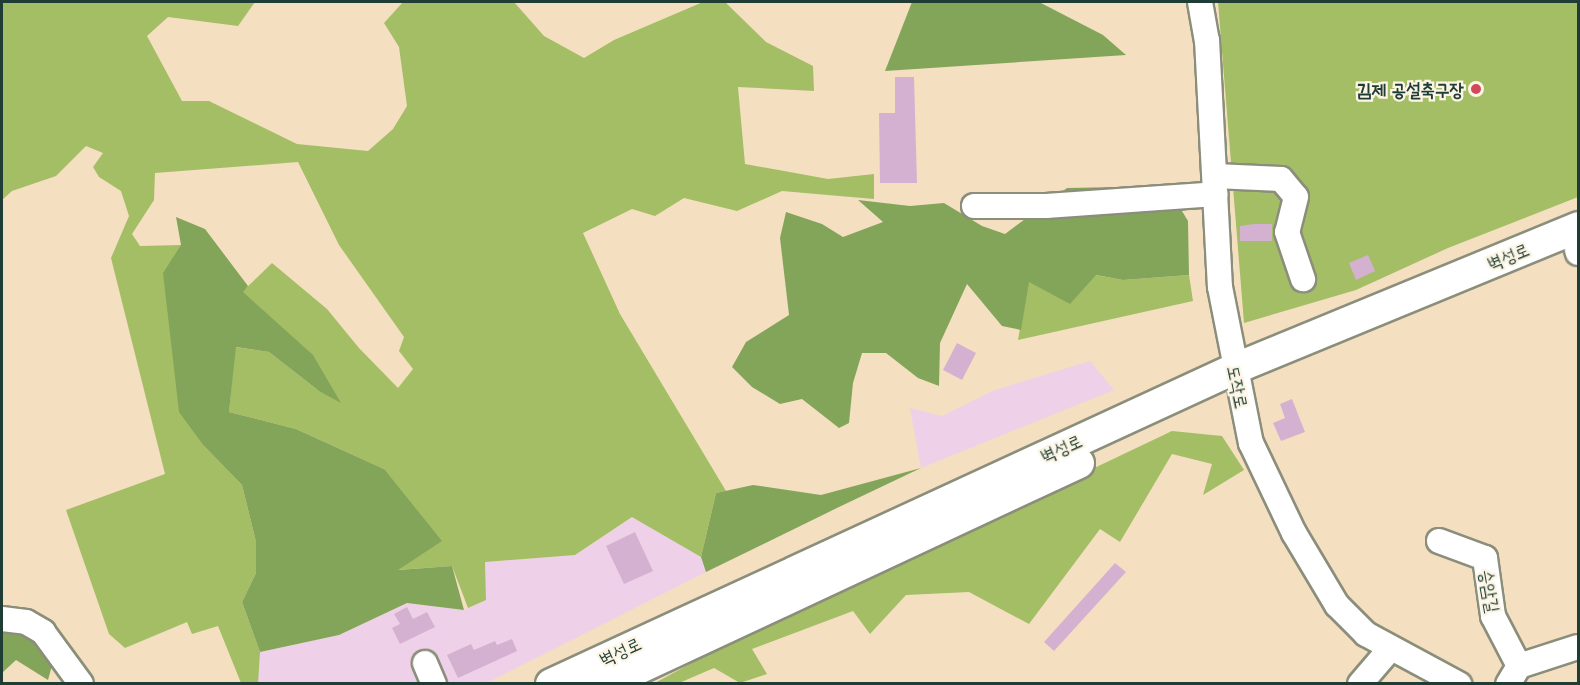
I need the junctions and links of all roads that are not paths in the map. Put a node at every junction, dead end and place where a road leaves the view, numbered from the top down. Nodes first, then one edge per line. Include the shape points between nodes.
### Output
1 (1200, 2) edge
2 (1215, 185) junction
3 (974, 206) dead end
4 (1578, 245) edge
5 (1302, 279) dead end
6 (1236, 379) junction
7 (1439, 542) dead end
8 (2, 619) edge
9 (1578, 647) edge
10 (1390, 649) junction
11 (1514, 675) edge
12 (613, 682) edge
13 (81, 684) edge
14 (550, 684) edge
15 (1360, 684) edge
16 (1459, 684) edge

1 - 2 street, 도작로 via 1208,40
2 - 3 street via 1046,206
2 - 5 street via 1281,179 1296,197 1287,232
2 - 6 street, 도작로 via 1220,287
4 - 6 main road, 벽성로
6 - 10 street, 도작로 via 1251,443 1294,533 1337,605 1366,634
6 - 12 main road, 벽성로
6 - 14 main road, 벽성로
7 - 11 street, 승암길 via 1485,558 1493,616
8 - 13 street via 26,622 43,632
9 - 11 street, 승암길
10 - 15 street
10 - 16 street, 도작로

